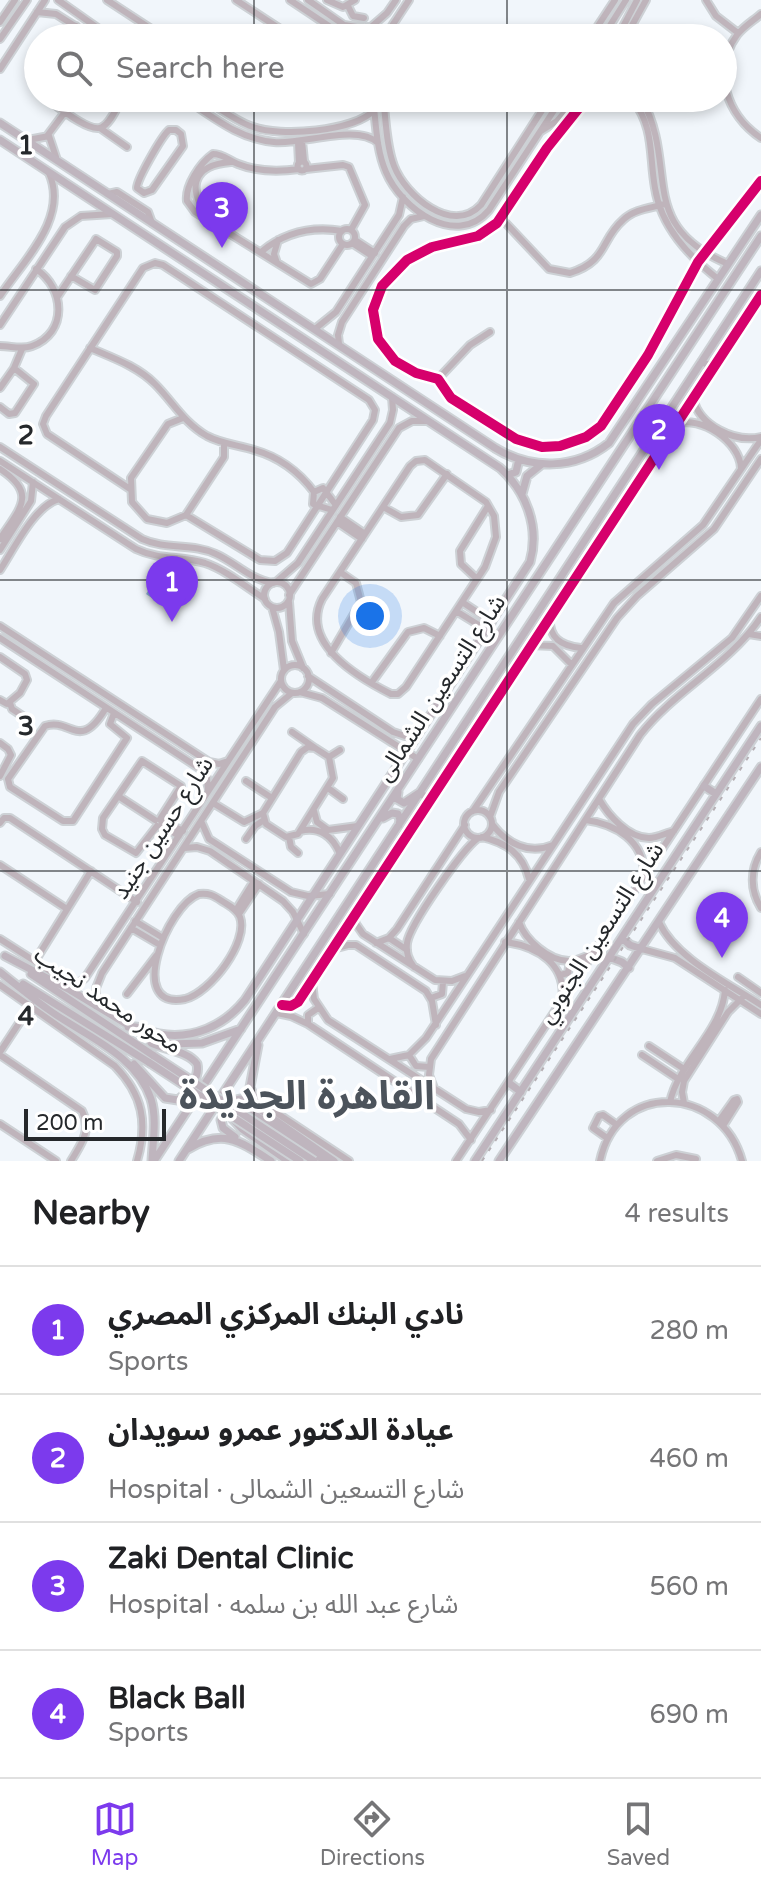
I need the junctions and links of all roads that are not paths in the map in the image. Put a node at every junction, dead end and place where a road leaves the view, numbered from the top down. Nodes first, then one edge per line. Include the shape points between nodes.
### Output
1 (15, 0) edge
2 (27, 0) edge
3 (45, 0) edge
4 (58, 0) edge
5 (107, 0) edge
6 (236, 0) edge
7 (290, 0) edge
8 (308, 0) edge
9 (327, 0) edge
10 (355, 0) edge
11 (396, 0) edge
12 (409, 0) edge
13 (615, 0) edge
14 (626, 0) edge
15 (637, 0) edge
16 (646, 0) edge
17 (706, 0) edge
18 (348, 6) junction
19 (37, 12) junction
20 (76, 14) junction
21 (761, 14) edge
22 (364, 18) dead end
23 (0, 22) edge
24 (29, 24) edge
25 (73, 24) edge
26 (76, 24) edge
27 (91, 24) edge
28 (144, 24) edge
29 (273, 24) edge
30 (326, 24) edge
31 (343, 24) edge
32 (372, 24) edge
33 (393, 24) edge
34 (599, 24) edge
35 (611, 24) edge
36 (624, 24) edge
37 (633, 24) edge
38 (726, 24) edge
39 (24, 32) edge
40 (738, 33) edge
41 (0, 39) edge
42 (0, 69) edge
43 (65, 112) joint
44 (114, 112) edge
45 (205, 112) edge
46 (226, 112) edge
47 (372, 112) edge
48 (374, 112) edge
49 (385, 112) edge
50 (541, 112) edge
51 (553, 112) edge
52 (565, 112) edge
53 (576, 112) edge
54 (639, 112) edge
55 (647, 112) edge
56 (736, 112) edge
57 (0, 122) edge
58 (353, 124) junction
59 (100, 128) junction
60 (541, 131) junction
61 (354, 134) junction
62 (49, 137) junction
63 (761, 138) edge
64 (0, 140) edge
65 (28, 140) junction
66 (300, 142) junction
67 (379, 144) junction
68 (127, 147) dead end
69 (56, 157) junction
70 (302, 165) junction
71 (656, 165) junction
72 (394, 167) junction
73 (385, 170) junction
74 (49, 173) junction
75 (761, 181) edge
76 (137, 188) junction
77 (144, 193) junction
78 (108, 194) junction
79 (403, 197) junction
80 (130, 200) junction
81 (662, 204) junction
82 (137, 205) junction
83 (400, 212) junction
84 (112, 214) junction
85 (761, 215) edge
86 (426, 216) junction
87 (458, 216) junction
88 (501, 218) junction
89 (409, 220) junction
90 (152, 223) junction
91 (460, 226) junction
92 (351, 230) junction
93 (342, 231) junction
94 (761, 236) edge
95 (40, 238) junction
96 (278, 240) junction
97 (354, 241) junction
98 (343, 244) junction
99 (52, 245) junction
100 (186, 245) junction
101 (737, 251) junction
102 (261, 252) junction
103 (704, 253) junction
104 (374, 255) junction
105 (203, 256) junction
106 (176, 257) junction
107 (747, 258) junction
108 (698, 262) junction
109 (277, 263) junction
110 (728, 264) junction
111 (36, 269) junction
112 (195, 269) junction
113 (761, 271) edge
114 (0, 276) edge
115 (71, 276) junction
116 (718, 279) junction
117 (5, 284) edge
118 (761, 295) edge
119 (0, 296) edge
120 (58, 296) junction
121 (336, 312) junction
122 (344, 318) junction
123 (0, 325) edge
124 (315, 329) junction
125 (490, 332) dead end
126 (339, 344) junction
127 (0, 346) edge
128 (90, 348) junction
129 (22, 349) junction
130 (672, 349) junction
131 (682, 357) junction
132 (702, 361) junction
133 (14, 368) junction
134 (713, 368) junction
135 (438, 379) junction
136 (0, 388) edge
137 (392, 397) junction
138 (693, 398) junction
139 (0, 407) edge
140 (698, 411) junction
141 (183, 418) junction
142 (428, 421) junction
143 (690, 421) junction
144 (390, 423) junction
145 (676, 424) junction
146 (399, 428) junction
147 (761, 438) edge
148 (744, 439) junction
149 (224, 443) junction
150 (609, 443) junction
151 (0, 447) edge
152 (620, 451) junction
153 (737, 452) junction
154 (519, 459) junction
155 (761, 459) edge
156 (0, 461) edge
157 (542, 464) junction
158 (0, 469) edge
159 (740, 471) junction
160 (447, 474) junction
161 (508, 475) junction
162 (33, 482) junction
163 (130, 489) junction
164 (327, 491) junction
165 (314, 492) junction
166 (522, 495) junction
167 (59, 499) junction
168 (488, 506) junction
169 (317, 507) junction
170 (334, 507) junction
171 (383, 507) junction
172 (186, 515) junction
173 (339, 520) junction
174 (364, 536) junction
175 (0, 539) edge
176 (157, 545) junction
177 (0, 550) edge
178 (154, 556) junction
179 (669, 556) junction
180 (531, 558) junction
181 (546, 564) junction
182 (675, 564) junction
183 (0, 570) edge
184 (340, 572) junction
185 (477, 579) junction
186 (274, 583) junction
187 (761, 596) edge
188 (289, 597) junction
189 (265, 599) junction
190 (462, 602) junction
191 (272, 607) junction
192 (541, 607) junction
193 (456, 611) junction
194 (551, 614) junction
195 (761, 617) edge
196 (492, 622) junction
197 (0, 626) edge
198 (487, 630) junction
199 (8, 631) junction
200 (749, 634) junction
201 (440, 636) junction
202 (761, 636) edge
203 (520, 638) junction
204 (1, 639) edge
205 (531, 645) junction
206 (11, 646) junction
207 (581, 648) junction
208 (721, 649) junction
209 (19, 651) junction
210 (331, 653) junction
211 (728, 657) junction
212 (1, 658) edge
213 (10, 663) junction
214 (571, 664) junction
215 (303, 668) junction
216 (284, 671) junction
217 (308, 676) junction
218 (281, 681) junction
219 (372, 682) junction
220 (300, 692) junction
221 (292, 693) junction
222 (761, 699) edge
223 (0, 700) edge
224 (10, 703) junction
225 (544, 705) junction
226 (106, 708) junction
227 (554, 711) junction
228 (114, 713) junction
229 (30, 721) dead end
230 (761, 726) edge
231 (292, 732) dead end
232 (418, 735) junction
233 (0, 743) edge
234 (187, 748) junction
235 (315, 748) junction
236 (340, 750) dead end
237 (407, 752) junction
238 (182, 757) junction
239 (329, 757) junction
240 (418, 759) junction
241 (228, 761) junction
242 (761, 767) edge
243 (0, 776) edge
244 (246, 781) dead end
245 (704, 786) junction
246 (328, 788) junction
247 (398, 790) junction
248 (208, 792) junction
249 (419, 793) junction
250 (716, 794) junction
251 (118, 796) junction
252 (272, 798) junction
253 (343, 799) dead end
254 (430, 799) junction
255 (599, 799) junction
256 (213, 803) junction
257 (314, 810) junction
258 (473, 811) junction
259 (263, 817) junction
260 (491, 820) junction
261 (586, 820) junction
262 (201, 821) junction
263 (159, 822) junction
264 (377, 822) junction
265 (0, 823) edge
266 (465, 825) junction
267 (358, 826) junction
268 (317, 827) junction
269 (398, 827) junction
270 (300, 831) junction
271 (674, 831) junction
272 (327, 832) junction
273 (181, 834) junction
274 (289, 837) junction
275 (480, 837) junction
276 (650, 838) junction
277 (246, 839) dead end
278 (215, 843) junction
279 (553, 845) junction
280 (184, 848) junction
281 (646, 850) junction
282 (210, 851) junction
283 (761, 852) edge
284 (298, 853) dead end
285 (340, 854) junction
286 (0, 865) edge
287 (91, 871) junction
288 (644, 876) junction
289 (529, 880) junction
290 (257, 882) junction
291 (291, 892) junction
292 (142, 894) junction
293 (330, 894) junction
294 (313, 895) junction
295 (150, 899) junction
296 (283, 901) junction
297 (137, 902) junction
298 (761, 908) edge
299 (67, 909) junction
300 (237, 912) junction
301 (354, 916) junction
302 (297, 921) junction
303 (519, 922) junction
304 (659, 922) junction
305 (133, 924) junction
306 (304, 934) junction
307 (354, 936) junction
308 (389, 938) junction
309 (622, 938) junction
310 (0, 939) edge
311 (162, 941) junction
312 (505, 942) junction
313 (376, 943) junction
314 (333, 949) junction
315 (642, 949) junction
316 (407, 950) junction
317 (594, 953) junction
318 (3, 954) edge
319 (157, 954) junction
320 (609, 957) junction
321 (35, 961) junction
322 (570, 961) junction
323 (414, 967) junction
324 (629, 968) junction
325 (0, 972) edge
326 (468, 974) junction
327 (560, 975) junction
328 (738, 977) dead end
329 (312, 981) junction
330 (443, 982) junction
331 (0, 985) edge
332 (70, 990) junction
333 (725, 990) junction
334 (761, 993) edge
335 (127, 994) dead end
336 (743, 997) junction
337 (431, 998) junction
338 (561, 1003) junction
339 (31, 1005) junction
340 (282, 1005) junction
341 (761, 1005) edge
342 (96, 1006) junction
343 (318, 1008) junction
344 (726, 1009) junction
345 (277, 1013) junction
346 (761, 1014) edge
347 (308, 1024) junction
348 (436, 1025) junction
349 (128, 1027) junction
350 (241, 1029) junction
351 (138, 1033) junction
352 (259, 1040) junction
353 (649, 1046) dead end
354 (0, 1054) edge
355 (697, 1054) junction
356 (118, 1055) junction
357 (409, 1055) junction
358 (642, 1055) dead end
359 (390, 1059) junction
360 (152, 1060) junction
361 (429, 1067) junction
362 (684, 1069) junction
363 (678, 1079) junction
364 (509, 1083) junction
365 (434, 1088) junction
366 (521, 1092) junction
367 (670, 1102) junction
368 (684, 1103) junction
369 (258, 1108) junction
370 (230, 1110) junction
371 (491, 1110) junction
372 (466, 1118) junction
373 (0, 1124) edge
374 (617, 1125) junction
375 (607, 1138) junction
376 (471, 1140) junction
377 (240, 1141) junction
378 (507, 1150) junction
379 (182, 1157) edge
380 (667, 1159) edge
381 (696, 1159) dead end
382 (56, 1161) edge
383 (71, 1161) edge
384 (137, 1161) edge
385 (153, 1161) edge
386 (271, 1161) edge
387 (288, 1161) edge
388 (300, 1161) edge
389 (314, 1161) edge
390 (325, 1161) edge
391 (334, 1161) edge
392 (349, 1161) edge
393 (456, 1161) edge
394 (475, 1161) edge
395 (499, 1161) edge
396 (509, 1161) edge
397 (600, 1161) edge
398 (657, 1161) edge
399 (740, 1161) edge

1 - 23 street
2 - 41 street
3 - 19 street
4 - 20 street
5 - 28 street
6 - 29 street
7 - 30 street
8 - 31 street
9 - 18 street
10 - 18 street
11 - 32 street
12 - 33 street
13 - 34 street
14 - 35 street
15 - 36 street
16 - 37 street
17 - 38 street
18 - 22 street via 353,16
19 - 24 street
19 - 25 street via 56,14
20 - 26 street
20 - 27 street
21 - 40 street
39 - 42 street
43 - 59 street via 89,128
43 - 62 street
44 - 59 street
45 - 66 street via 243,135
46 - 58 street via 265,131
47 - 58 street
48 - 67 street
49 - 72 street
50 - 87 street via 481,205
51 - 60 street
52 - 60 street
53 - 88 street
54 - 71 street
55 - 71 street via 654,128
56 - 63 street
57 - 65 main road
58 - 61 street
59 - 68 street
60 - 91 street via 489,210
61 - 66 street
61 - 67 street via 370,136
62 - 65 street
62 - 69 street
64 - 74 main road
65 - 69 main road
66 - 70 street
67 - 73 street
69 - 78 main road
70 - 92 street via 349,167 365,205
70 - 102 street via 262,171 218,154 209,156 188,189 189,205
71 - 81 street
72 - 73 street
72 - 87 street via 423,202
73 - 79 street
74 - 84 main road
74 - 95 street via 55,208
75 - 103 street
76 - 77 street
76 - 77 street via 164,134 179,132 182,148 152,190
76 - 80 street
77 - 82 street
78 - 80 street via 117,192
78 - 90 main road
79 - 83 street
79 - 86 street
80 - 82 street
81 - 88 street via 627,216 596,260 563,274 549,269
81 - 103 street
81 - 108 street via 675,237
82 - 90 street
83 - 89 street
83 - 104 street
84 - 99 street via 81,216
84 - 106 main road
85 - 101 main road
86 - 89 street
86 - 91 street
87 - 91 street
88 - 135 street via 478,236 432,247 407,260 377,298 374,327 387,353 405,368
89 - 122 street
90 - 100 main road
92 - 93 street
92 - 97 street
93 - 96 street via 310,230
93 - 98 street
94 - 107 main road, شارع التسعين الشمالى
95 - 99 street
95 - 117 street
96 - 102 street
96 - 109 street
97 - 98 street
97 - 104 street
98 - 109 street via 315,283
99 - 111 street
100 - 105 main road
100 - 106 main road
101 - 107 main road
101 - 110 main road
102 - 109 street
103 - 108 street
103 - 110 street
104 - 121 street
105 - 112 main road
105 - 124 main road
106 - 112 main road
107 - 131 main road, شارع التسعين الشمالى
108 - 116 street
108 - 135 street via 613,410 601,426 578,441 551,447 516,439 451,398
110 - 116 main road
111 - 120 street
111 - 123 street
112 - 137 main road
113 - 132 main road, شارع التسعين الشمالى
114 - 117 street
115 - 115 street via 96,239 117,252 94,291
115 - 120 street
116 - 130 main road
117 - 119 street
118 - 134 street
120 - 129 street via 59,314 52,330 39,343
121 - 122 street
121 - 124 street
122 - 126 street
124 - 126 main road
125 - 135 street
126 - 154 main road
127 - 129 street
128 - 141 street via 145,375
128 - 163 street via 43,427
128 - 164 street via 143,268 163,265 374,405 374,418
129 - 133 street
130 - 131 main road
130 - 150 main road
131 - 152 main road, شارع التسعين الشمالى
132 - 134 main road
132 - 192 main road, شارع التسعين الشمالى
133 - 136 street
133 - 139 street via 33,385 15,413
134 - 138 street
137 - 142 main road
137 - 144 street
138 - 140 street
138 - 145 street
140 - 143 street
140 - 148 street via 727,434
141 - 149 street
141 - 163 street via 166,427 131,478
142 - 146 street
142 - 161 main road
143 - 145 street
143 - 153 street
144 - 146 street
144 - 170 street
145 - 194 street
146 - 173 street
147 - 148 street
147 - 159 street
148 - 153 street
149 - 165 street via 279,460
149 - 172 street via 224,457
150 - 152 main road
150 - 157 main road via 571,462
151 - 176 street
152 - 181 main road, شارع التسعين الشمالى
153 - 159 street
154 - 157 main road
154 - 161 main road via 516,472
155 - 182 street via 714,529
156 - 162 street
157 - 166 main road via 527,476
158 - 175 street via 19,484 23,499
159 - 179 street via 703,525
160 - 168 street
160 - 171 street via 418,515 401,517
160 - 171 street via 429,462 416,461
161 - 166 main road
162 - 167 street
162 - 177 street via 31,501
163 - 172 street via 137,510 152,521 172,523
164 - 165 street
164 - 169 street
164 - 170 street
165 - 169 street
166 - 180 main road via 532,526
167 - 178 street
167 - 183 street via 42,507
168 - 185 street via 496,537
168 - 185 street via 460,551 461,564
169 - 170 street
169 - 172 street via 284,556 269,562
170 - 186 street via 298,563
171 - 174 street
173 - 174 street
173 - 188 street
174 - 184 street
176 - 178 street
176 - 186 street via 208,551
178 - 189 street via 210,565
179 - 182 street
179 - 207 street via 620,596
180 - 181 main road
180 - 196 main road
181 - 240 main road, شارع التسعين الشمالى
182 - 227 street via 623,610
184 - 210 street via 317,614 320,635
184 - 210 street via 356,583 361,602
185 - 190 street
186 - 188 street via 286,586
186 - 189 street via 265,590
187 - 208 street
188 - 191 street via 282,606
188 - 215 street via 292,641
189 - 191 street
190 - 193 street
190 - 196 street
191 - 216 street
192 - 194 main road
192 - 203 main road, شارع التسعين الشمالى
193 - 198 street
193 - 201 street
194 - 205 street
194 - 207 street via 555,639
195 - 200 street
196 - 198 main road
197 - 199 street
198 - 232 main road
199 - 204 street
199 - 234 street
200 - 202 street
200 - 211 street
201 - 219 street via 424,628 408,632
201 - 219 street via 401,692 391,694
203 - 205 main road
203 - 249 main road, شارع التسعين الشمالى
204 - 206 street
205 - 214 street via 553,646
205 - 254 street
206 - 209 street
206 - 212 street
207 - 214 street
208 - 211 street
208 - 279 street via 633,724
209 - 213 street
209 - 226 street
210 - 219 street
211 - 255 street via 645,728
212 - 213 street
213 - 224 street via 27,680
214 - 225 street
215 - 216 street
215 - 217 street
216 - 218 street
217 - 220 street
217 - 232 street via 393,732
218 - 221 street
218 - 241 street, شارع حسين جنيد
220 - 221 street
220 - 237 street via 322,698
221 - 256 street, شارع حسين جنيد via 275,707
222 - 245 street
223 - 224 street
224 - 229 street
225 - 227 street
225 - 258 street
226 - 228 street
226 - 228 street via 85,730 45,726 8,779 10,787 63,821 73,821 127,738 110,724
227 - 260 street via 499,792
228 - 238 street
230 - 250 main road, شارع التسعين الجنوبي
231 - 235 street
232 - 237 main road
233 - 243 street via 11,758
234 - 238 street
234 - 241 street via 214,764
235 - 239 street
235 - 252 street via 304,749
236 - 239 street
237 - 240 street
237 - 267 main road
238 - 248 street via 205,774
239 - 246 street via 333,774
240 - 247 main road, شارع التسعين الشمالى
241 - 248 street, شارع حسين جنيد
242 - 304 main road, شارع التسعين الجنوبي
244 - 252 street
245 - 250 main road
245 - 271 street
246 - 253 street
246 - 257 street
247 - 249 main road via 397,799 404,803
247 - 264 main road, شارع التسعين الشمالى
248 - 273 street, شارع حسين جنيد
249 - 254 main road
249 - 269 main road, شارع التسعين الشمالى
250 - 309 main road, شارع التسعين الجنوبي
251 - 263 street
251 - 263 street via 102,821 105,835 136,853
251 - 263 street via 145,762 181,786
252 - 259 street
254 - 301 street
255 - 261 street
255 - 276 street via 615,821
256 - 259 street via 244,822
256 - 262 street, شارع حسين جنيد
257 - 268 street
257 - 270 street
258 - 260 street via 481,810
258 - 266 street
259 - 274 street
259 - 277 street
260 - 275 street via 489,832
260 - 279 street via 523,848
261 - 281 street via 613,828
261 - 303 street
262 - 278 street
262 - 280 street, شارع حسين جنيد
263 - 273 street
264 - 269 main road via 395,813 400,817
264 - 293 main road, شارع التسعين الشمالى
265 - 287 street via 10,818
266 - 275 street via 469,834
266 - 308 street
267 - 272 street
267 - 285 main road
268 - 270 street
268 - 272 street
269 - 340 main road, شارع التسعين الشمالى
270 - 274 street
271 - 276 street
271 - 288 street
272 - 285 street
273 - 292 street, شارع حسين جنيد
274 - 284 street
275 - 289 street via 514,851
275 - 316 street via 465,848 411,930
276 - 281 street
278 - 282 street
278 - 291 street
279 - 289 street
280 - 282 street
280 - 295 street, شارع حسين جنيد
281 - 288 street
282 - 290 street
283 - 298 street via 752,880
285 - 294 main road
286 - 299 street
287 - 297 street
287 - 299 street
288 - 317 street
289 - 326 street
290 - 296 street
290 - 300 street
291 - 294 street
291 - 296 street
292 - 295 street
292 - 297 street, شارع حسين جنيد
293 - 294 street
293 - 306 main road, شارع التسعين الشمالى
294 - 302 main road
295 - 305 street, شارع حسين جنيد
296 - 302 street
297 - 332 street, شارع حسين جنيد via 91,971
299 - 321 street
300 - 311 street via 211,894 193,896
300 - 319 street via 239,933 227,962 193,997 172,1000 159,992
301 - 307 street
301 - 314 street
302 - 306 street
302 - 349 main road via 245,1000 225,1020 180,1035
303 - 312 street
303 - 322 street via 531,942
304 - 315 main road, شارع التسعين الجنوبي
304 - 336 street via 680,951
305 - 311 street
305 - 342 street, شارع حسين جنيد via 99,978
306 - 350 main road, شارع التسعين الشمالى
307 - 313 street
307 - 314 street
307 - 337 street via 359,947
308 - 313 street
308 - 316 street
309 - 315 main road
309 - 320 main road, شارع التسعين الجنوبي
310 - 321 street
311 - 319 street
312 - 327 street via 530,949 550,961
312 - 361 street
313 - 323 street
314 - 329 street
315 - 324 main road, شارع التسعين الجنوبي
315 - 333 street via 675,958
316 - 323 street
317 - 322 street
317 - 338 street
318 - 332 main road
318 - 360 main road, محور محمد نجيب
319 - 335 street
320 - 324 main road
320 - 366 main road, شارع التسعين الجنوبي
321 - 332 street
322 - 327 street via 568,973
323 - 330 street
324 - 378 main road, شارع التسعين الجنوبي
325 - 356 main road
325 - 360 main road, محور محمد نجيب
326 - 330 street
326 - 348 street
327 - 338 street
328 - 334 street
329 - 340 street via 298,1002
329 - 343 street
330 - 337 street via 442,994
331 - 339 street
332 - 342 main road
333 - 336 street
333 - 344 street
336 - 341 street
336 - 344 street
336 - 346 street
337 - 348 street
338 - 364 street
339 - 354 street
339 - 384 street via 124,1075 144,1116
340 - 345 main road, شارع التسعين الشمالى
342 - 349 main road
343 - 347 street via 308,1015
343 - 359 street via 328,1020
344 - 355 street
345 - 347 street
345 - 352 main road, شارع التسعين الشمالى
347 - 372 street
348 - 357 street
349 - 351 main road
350 - 351 main road via 185,1045
350 - 385 main road, شارع التسعين الشمالى
351 - 356 main road via 161,1048 194,1058 199,1070 184,1096 165,1098 143,1072
352 - 369 main road via 250,1087
352 - 379 main road, شارع التسعين الشمالى
353 - 362 street
354 - 383 street via 82,1111 87,1133
355 - 362 street
355 - 368 street via 682,1086
356 - 385 main road via 151,1099
357 - 359 street
357 - 361 street via 416,1066
358 - 363 street
359 - 365 street
360 - 370 main road, محور محمد نجيب, bridge
361 - 365 street
362 - 363 street
363 - 367 street
364 - 366 main road
364 - 371 street
365 - 372 street
366 - 394 main road, شارع التسعين الجنوبي
367 - 368 street
367 - 374 street via 635,1110
368 - 399 street via 721,1123 738,1146
369 - 377 main road via 236,1099 222,1117 223,1128
369 - 391 main road
369 - 392 street via 278,1114
370 - 387 main road, bridge via 242,1129
370 - 388 main road, محور محمد نجيب, bridge
370 - 389 main road, محور محمد نجيب, bridge
370 - 390 main road, bridge via 246,1110
371 - 372 street
371 - 376 street
372 - 376 street
373 - 382 street
374 - 375 street
374 - 375 street via 599,1116 593,1128
375 - 397 street
376 - 393 street
377 - 379 main road via 203,1142
377 - 386 main road
378 - 395 main road, شارع التسعين الجنوبي
378 - 396 street
380 - 381 street
380 - 398 street

